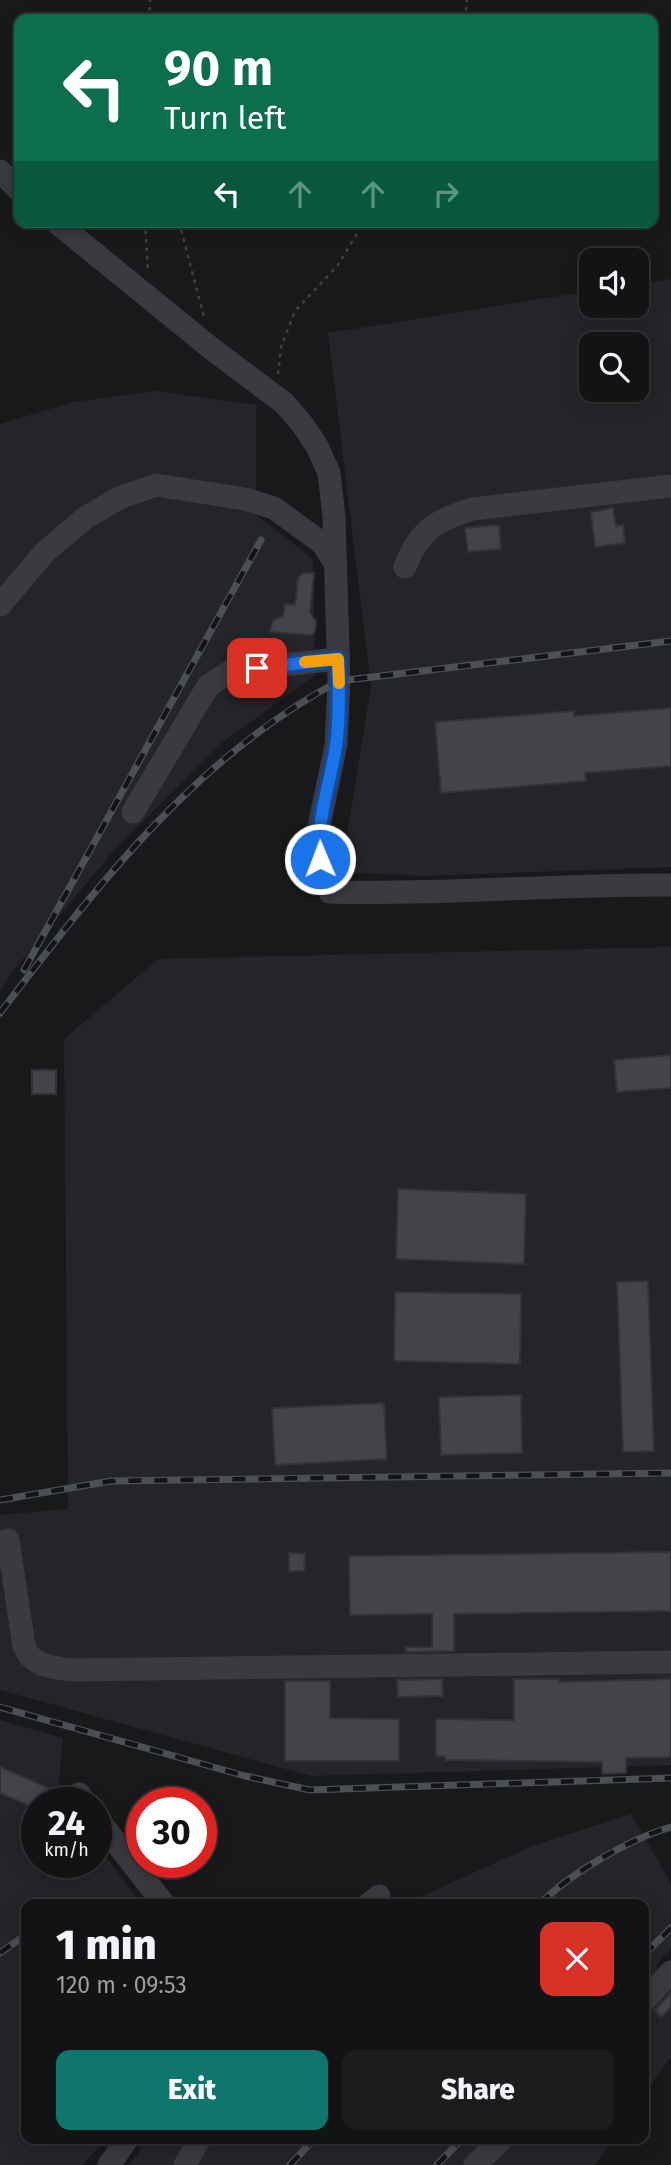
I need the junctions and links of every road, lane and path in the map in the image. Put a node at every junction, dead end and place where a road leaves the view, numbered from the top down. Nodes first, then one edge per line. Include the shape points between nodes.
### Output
1 (0, 171) edge
2 (14, 185) edge
3 (64, 228) edge
4 (145, 228) edge
5 (181, 228) edge
6 (360, 228) edge
7 (153, 300) junction
8 (212, 349) junction
9 (284, 402) junction
10 (671, 486) edge
11 (336, 564) junction
12 (405, 567) dead end
13 (0, 605) edge
14 (338, 659) junction
15 (133, 812) dead end
16 (671, 886) edge
17 (8, 1540) dead end
18 (671, 1662) edge
19 (112, 1837) edge
20 (160, 1899) edge
21 (671, 1972) edge
22 (649, 1996) edge
23 (124, 2144) edge
24 (197, 2144) edge
25 (497, 2144) edge
26 (109, 2165) edge
27 (185, 2165) edge
28 (475, 2165) edge

1 - 2 street
3 - 7 street
4 - 7 path
5 - 8 path
6 - 9 path via 338,265 295,311 281,347 278,380
7 - 8 street
8 - 9 street
9 - 11 street via 317,446 329,473
10 - 12 street via 473,509 430,528 413,546
11 - 13 street via 322,543 274,508 156,485 119,498 85,518 45,552
11 - 14 street
14 - 15 street via 231,671 208,686
14 - 16 street via 336,745 318,835 330,892
17 - 18 street via 24,1646 28,1656 41,1665 72,1670
19 - 20 street
21 - 22 street
23 - 26 street
24 - 27 street
25 - 28 street

